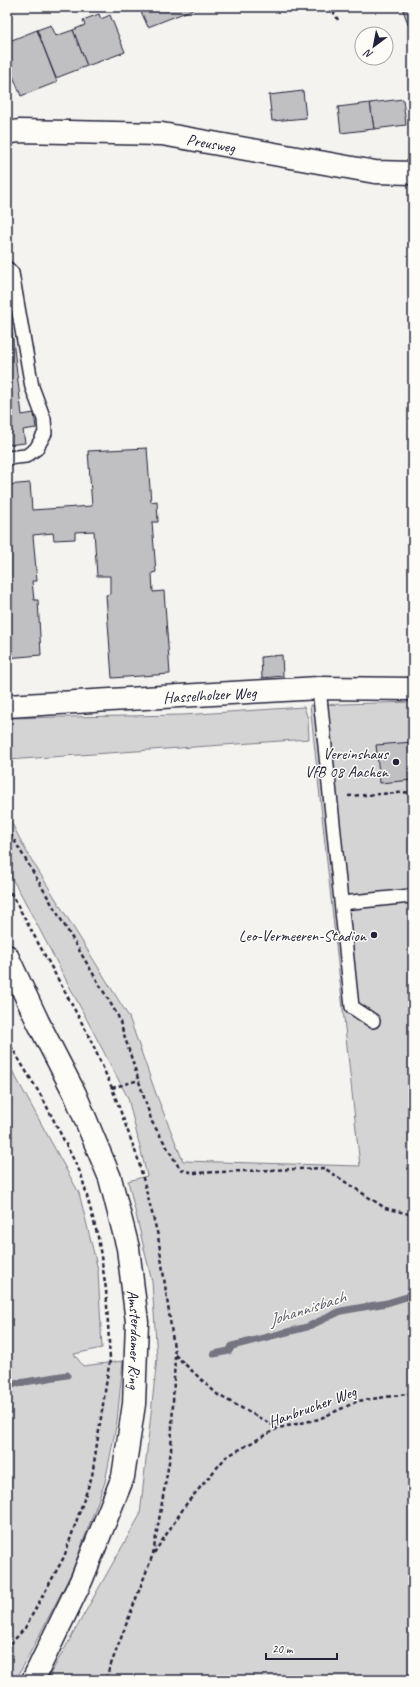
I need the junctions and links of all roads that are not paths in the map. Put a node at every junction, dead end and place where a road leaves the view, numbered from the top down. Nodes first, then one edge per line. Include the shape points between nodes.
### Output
1 (7, 133) edge
2 (413, 172) edge
3 (7, 268) edge
4 (7, 458) edge
5 (319, 688) junction
6 (413, 689) edge
7 (7, 706) edge
8 (411, 896) dead end
9 (342, 903) junction
10 (7, 956) edge
11 (7, 979) edge
12 (373, 1021) dead end
13 (38, 1022) junction
14 (33, 1680) edge

1 - 2 main road, Preusweg via 20,131 162,134 375,172
3 - 4 lane via 12,273 32,387 44,419 45,433 36,449 26,456
5 - 6 main road, Hasselholzer Weg
5 - 7 main road, Hasselholzer Weg
5 - 9 lane
8 - 9 lane
9 - 12 lane via 352,1007
10 - 13 main road, Amsterdamer Ring
11 - 13 main road, Amsterdamer Ring
13 - 14 main road, Amsterdamer Ring via 75,1094 110,1178 128,1248 137,1322 134,1404 124,1477 82,1582

